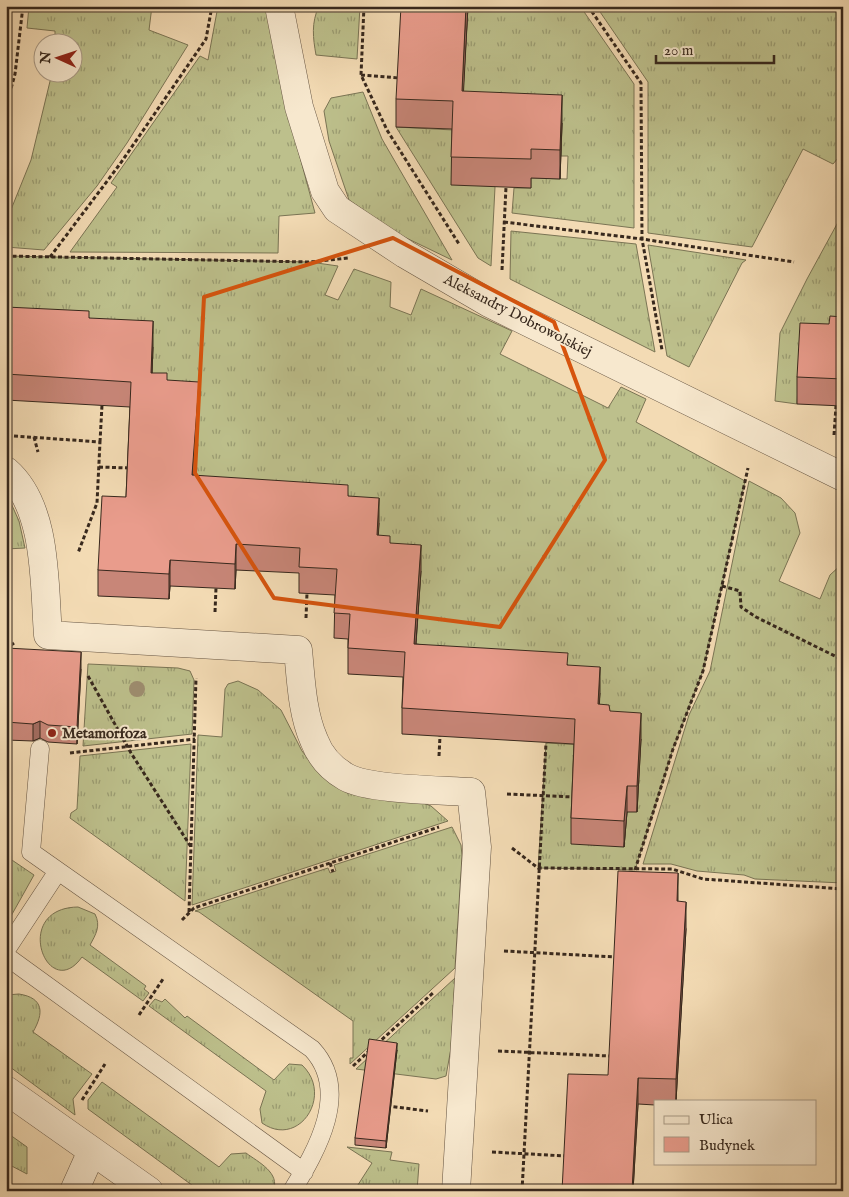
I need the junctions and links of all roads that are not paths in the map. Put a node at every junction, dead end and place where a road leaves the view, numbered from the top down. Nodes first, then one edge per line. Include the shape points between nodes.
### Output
1 (279, 6) edge
2 (6, 471) edge
3 (843, 477) edge
4 (40, 753) road end
5 (58, 871) junction
6 (6, 950) edge
7 (6, 956) edge
8 (6, 1090) edge
9 (92, 1150) junction
10 (304, 1172) junction
11 (74, 1191) edge
12 (149, 1191) edge
13 (292, 1191) edge
14 (456, 1191) edge

1 - 3 street, Aleksandry Dobrowolskiej via 299,107 325,191 337,209 405,254 489,303
2 - 14 street via 27,496 40,538 48,635 298,650 306,714 314,741 327,762 348,778 472,804 477,847
4 - 5 lane via 31,852
5 - 6 lane
5 - 10 lane via 312,1049 326,1067 331,1086 327,1117
7 - 10 lane
8 - 9 street
9 - 11 street
9 - 12 street
10 - 13 lane

